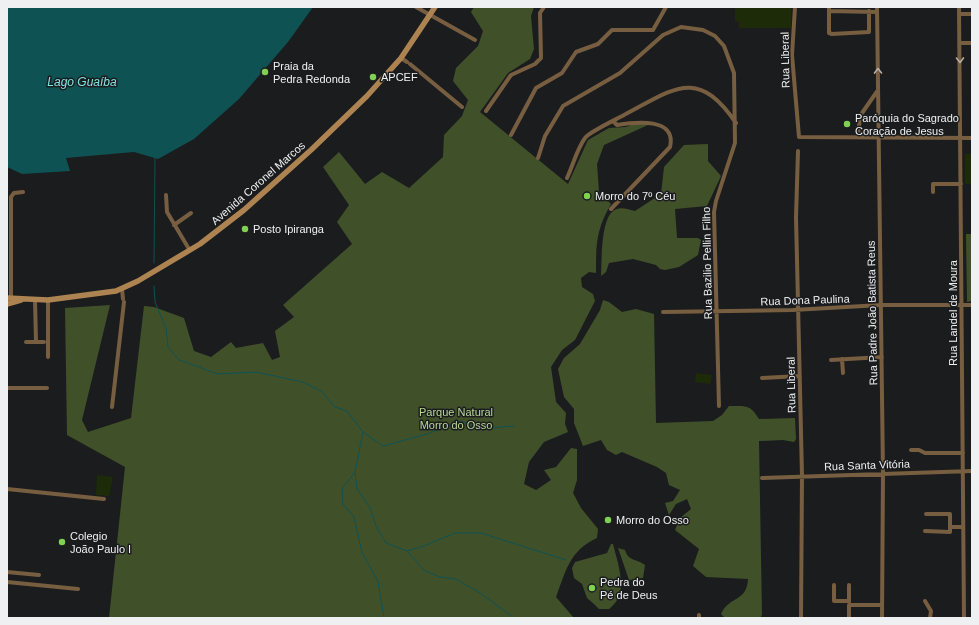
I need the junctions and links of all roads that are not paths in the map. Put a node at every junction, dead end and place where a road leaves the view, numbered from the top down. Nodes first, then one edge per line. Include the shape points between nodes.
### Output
1 (416, 7) edge
2 (435, 7) edge
3 (544, 7) edge
4 (666, 7) edge
5 (795, 7) edge
6 (959, 7) edge
7 (829, 9) edge
8 (877, 9) edge
9 (869, 11) junction
10 (960, 14) junction
11 (972, 14) edge
12 (430, 15) junction
13 (653, 30) junction
14 (658, 38) junction
15 (475, 40) dead end
16 (960, 43) junction
17 (972, 43) edge
18 (401, 58) junction
19 (878, 90) junction
20 (462, 106) dead end
21 (486, 111) dead end
22 (612, 121) junction
23 (736, 123) junction
24 (511, 135) dead end
25 (858, 137) junction
26 (879, 138) junction
27 (961, 138) junction
28 (972, 138) edge
29 (798, 151) dead end
30 (538, 158) dead end
31 (567, 178) dead end
32 (962, 184) junction
33 (23, 192) dead end
34 (933, 192) dead end
35 (166, 195) dead end
36 (611, 209) dead end
37 (191, 213) dead end
38 (174, 225) junction
39 (189, 249) junction
40 (122, 289) junction
41 (9, 298) edge
42 (21, 300) junction
43 (35, 300) junction
44 (48, 300) junction
45 (7, 304) edge
46 (881, 305) junction
47 (963, 305) junction
48 (972, 305) edge
49 (799, 310) junction
50 (716, 311) junction
51 (664, 312) dead end
52 (26, 342) dead end
53 (36, 342) junction
54 (44, 342) dead end
55 (48, 357) dead end
56 (882, 357) junction
57 (842, 359) junction
58 (832, 360) dead end
59 (843, 372) dead end
60 (800, 376) junction
61 (762, 378) dead end
62 (7, 388) edge
63 (47, 388) dead end
64 (718, 406) dead end
65 (112, 407) dead end
66 (911, 450) dead end
67 (963, 453) junction
68 (963, 471) junction
69 (972, 471) edge
70 (883, 473) junction
71 (802, 476) junction
72 (762, 478) dead end
73 (7, 489) edge
74 (104, 499) dead end
75 (926, 514) dead end
76 (950, 527) junction
77 (963, 527) junction
78 (925, 532) dead end
79 (7, 572) edge
80 (39, 575) dead end
81 (7, 582) edge
82 (834, 585) dead end
83 (849, 585) dead end
84 (78, 589) dead end
85 (925, 601) dead end
86 (849, 603) junction
87 (882, 605) junction
88 (801, 618) edge
89 (849, 618) edge
90 (882, 618) edge
91 (930, 618) edge
92 (964, 618) edge

1 - 12 street
2 - 12 main road, Avenida Coronel Marcos
3 - 21 street via 540,14 540,58 536,64 511,75
4 - 13 street
5 - 25 street, Rua Liberal via 792,54 799,137
6 - 10 street, Rua Landel de Moura
7 - 9 street
7 - 9 street via 832,34 870,32
8 - 9 street
19 -> 8 street, Rua Padre João Batista Reus
10 - 11 street
10 - 16 street, Rua Landel de Moura
12 - 15 street
12 - 18 main road, Avenida Coronel Marcos
13 - 14 street
13 - 24 street via 612,30 598,44 576,52 562,73 536,89
14 - 23 street, Rua Bazilio Pellin Filho via 681,28 693,28 715,36 724,46 734,73
14 - 30 street, Rua Bazilio Pellin Filho via 620,73 563,106 544,136
16 - 17 street
16 -> 27 street, Rua Landel de Moura
18 - 20 street
18 - 39 main road, Avenida Coronel Marcos via 367,96 311,150 222,228
19 - 25 street via 860,116
19 - 26 street, Rua Padre João Batista Reus
22 - 23 street via 675,88 688,87 700,88 710,93
22 - 31 street via 585,137
22 - 36 street via 617,125 638,122 661,126 671,136 670,147
23 - 50 street, Rua Bazilio Pellin Filho via 734,151 714,212
25 - 26 street
26 - 27 street
26 - 46 street, Rua Padre João Batista Reus
27 - 28 street
27 - 32 street, Rua Landel de Moura
29 - 49 street, Rua Liberal via 796,217
32 - 34 street via 933,184
32 - 47 street, Rua Landel de Moura
33 - 41 street via 14,192 10,197
35 - 38 street via 167,212
37 - 38 street
38 - 39 street
39 - 40 main road, Avenida Coronel Marcos
40 - 44 main road, Avenida Coronel Marcos via 97,295
40 - 65 street via 123,301
41 - 42 main road, Avenida Coronel Marcos
42 - 43 main road, Avenida Coronel Marcos
42 - 45 main road, Avenida Coronel Marcos
43 - 44 main road, Avenida Coronel Marcos
43 - 53 street
44 - 55 street
46 - 47 street, Rua Dona Paulina
46 - 49 street, Rua Dona Paulina
46 - 56 street, Rua Padre João Batista Reus
47 - 48 street, Rua Dona Paulina
47 - 67 street, Rua Landel de Moura
49 - 50 street, Rua Dona Paulina
49 - 60 street, Rua Liberal
50 - 51 street, Rua Dona Paulina
50 - 64 street, Rua Bazilio Pellin Filho
52 - 53 street
53 - 54 street
56 - 57 street
56 - 70 street, Rua Padre João Batista Reus
57 - 58 street
57 - 59 street
60 - 61 street
60 - 71 street, Rua Liberal
62 - 63 street
66 - 67 street via 925,453
67 - 68 street, Rua Landel de Moura
68 - 69 street, Rua Santa Vitória
68 - 70 street, Rua Santa Vitória
68 - 77 street, Rua Landel de Moura
70 - 71 street, Rua Santa Vitória
70 - 87 street, Rua Padre João Batista Reus
71 - 72 street, Rua Santa Vitória
71 - 88 street, Rua Liberal
73 - 74 street
75 - 76 street via 950,514
76 - 77 street
76 - 78 street via 950,532
77 - 92 street, Rua Landel de Moura
79 - 80 street
81 - 84 street
82 - 86 street via 834,601
83 - 86 street
85 - 91 street via 931,611
86 - 87 street
86 - 89 street
87 - 90 street, Rua Padre João Batista Reus

